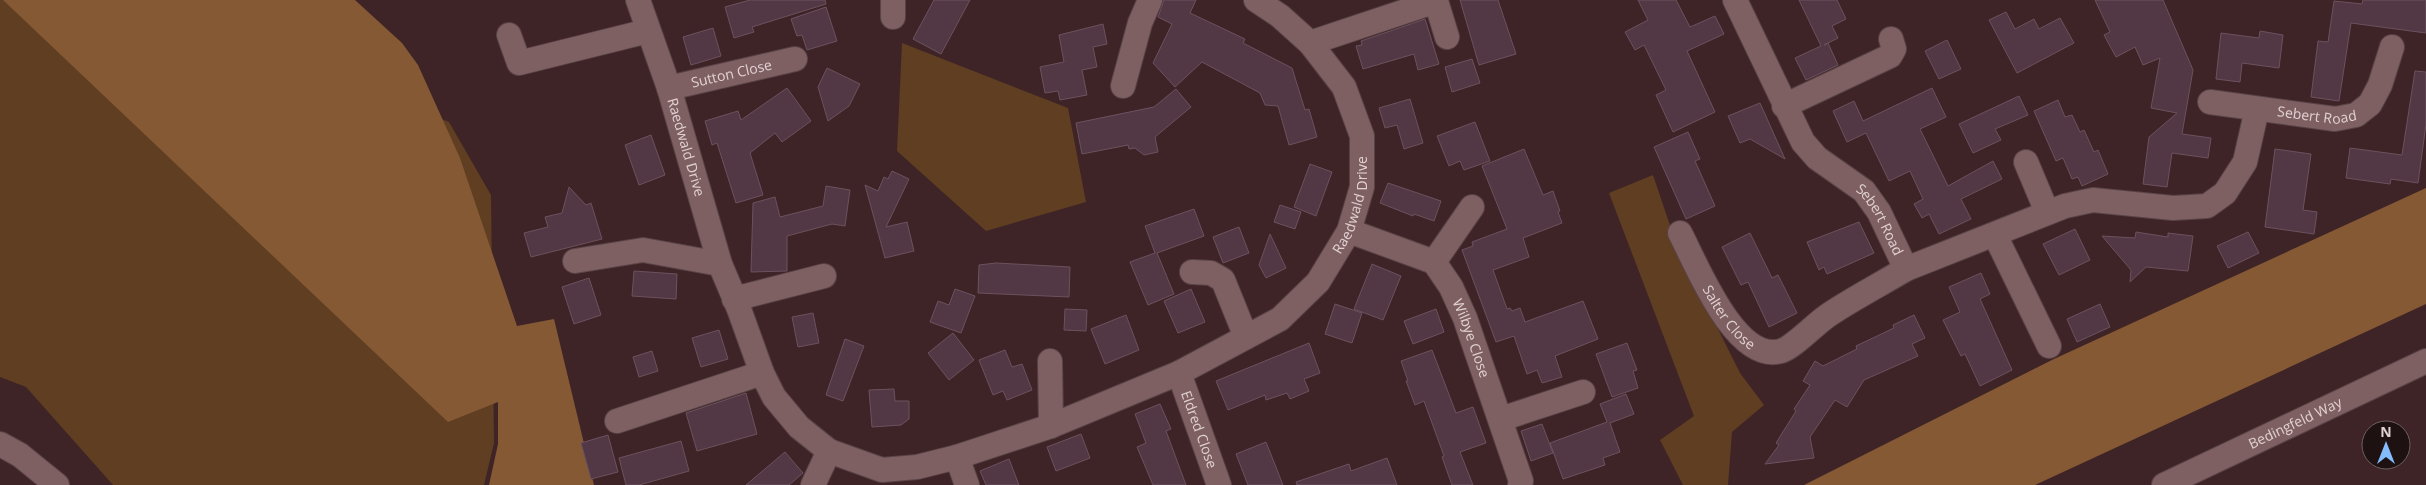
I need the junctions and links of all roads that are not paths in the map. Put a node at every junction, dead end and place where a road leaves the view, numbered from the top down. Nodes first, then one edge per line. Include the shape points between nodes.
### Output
1 (638, 0) edge
2 (1150, 0) edge
3 (1256, 0) edge
4 (1736, 0) edge
5 (648, 30) junction
6 (509, 34) dead end
7 (1447, 37) dead end
8 (1891, 39) dead end
9 (1310, 43) junction
10 (2392, 47) dead end
11 (795, 59) dead end
12 (1123, 86) dead end
13 (669, 88) junction
14 (2210, 102) dead end
15 (1784, 106) junction
16 (2257, 109) junction
17 (2026, 162) dead end
18 (1472, 207) dead end
19 (2047, 212) junction
20 (1349, 231) junction
21 (1680, 233) dead end
22 (1995, 235) junction
23 (575, 261) dead end
24 (1434, 262) junction
25 (720, 264) junction
26 (1906, 269) junction
27 (1192, 272) dead end
28 (824, 276) dead end
29 (734, 299) junction
30 (1246, 338) junction
31 (2049, 346) dead end
32 (2426, 361) edge
33 (1050, 362) dead end
34 (762, 373) junction
35 (1179, 374) junction
36 (1583, 392) dead end
37 (1501, 419) junction
38 (617, 421) dead end
39 (1051, 426) junction
40 (0, 444) edge
41 (829, 451) junction
42 (957, 458) junction
43 (58, 485) edge
44 (813, 485) edge
45 (967, 485) edge
46 (1219, 485) edge
47 (1520, 485) edge
48 (2164, 485) edge

1 - 5 street, Raedwald Drive
2 - 12 street via 1140,23
3 - 9 street, Raedwald Drive
4 - 15 street, Sebert Road
5 - 6 street via 519,63
5 - 13 street, Raedwald Drive
7 - 9 street via 1436,1
8 - 15 street via 1894,49 1890,56
9 - 20 street, Raedwald Drive via 1344,87 1362,136 1362,187
10 - 16 street, Sebert Road via 2370,104 2356,115 2335,119
11 - 13 street, Sutton Close
13 - 25 street, Raedwald Drive
14 - 16 street, Sebert Road
15 - 26 street, Sebert Road via 1803,142 1817,158 1864,191 1879,212
16 - 19 street, Sebert Road via 2246,162 2225,193 2207,206 2172,208 2093,200
17 - 19 street
18 - 24 street
19 - 22 street, Sebert Road
20 - 24 street
20 - 30 street, Raedwald Drive via 1318,282 1280,320
21 - 26 street, Salter Close via 1729,325 1747,342 1766,351 1781,351 1829,315
22 - 26 street, Sebert Road
22 - 31 street
23 - 25 street via 643,250
24 - 37 street, Wilbye Close via 1451,287 1465,318
25 - 29 street, Raedwald Drive
27 - 30 street via 1211,273 1223,280
28 - 29 street
29 - 34 street, Raedwald Drive
30 - 35 street, Raedwald Drive
32 - 48 street, Bedingfeld Way
33 - 39 street
34 - 38 street
34 - 41 street, Raedwald Drive via 774,397 800,428
35 - 39 street, Raedwald Drive
35 - 46 street, Eldred Close
36 - 37 street
37 - 47 street, Wilbye Close
39 - 42 street, Raedwald Drive
40 - 43 street
41 - 42 street, Raedwald Drive via 882,470 917,467
41 - 44 street
42 - 45 street

